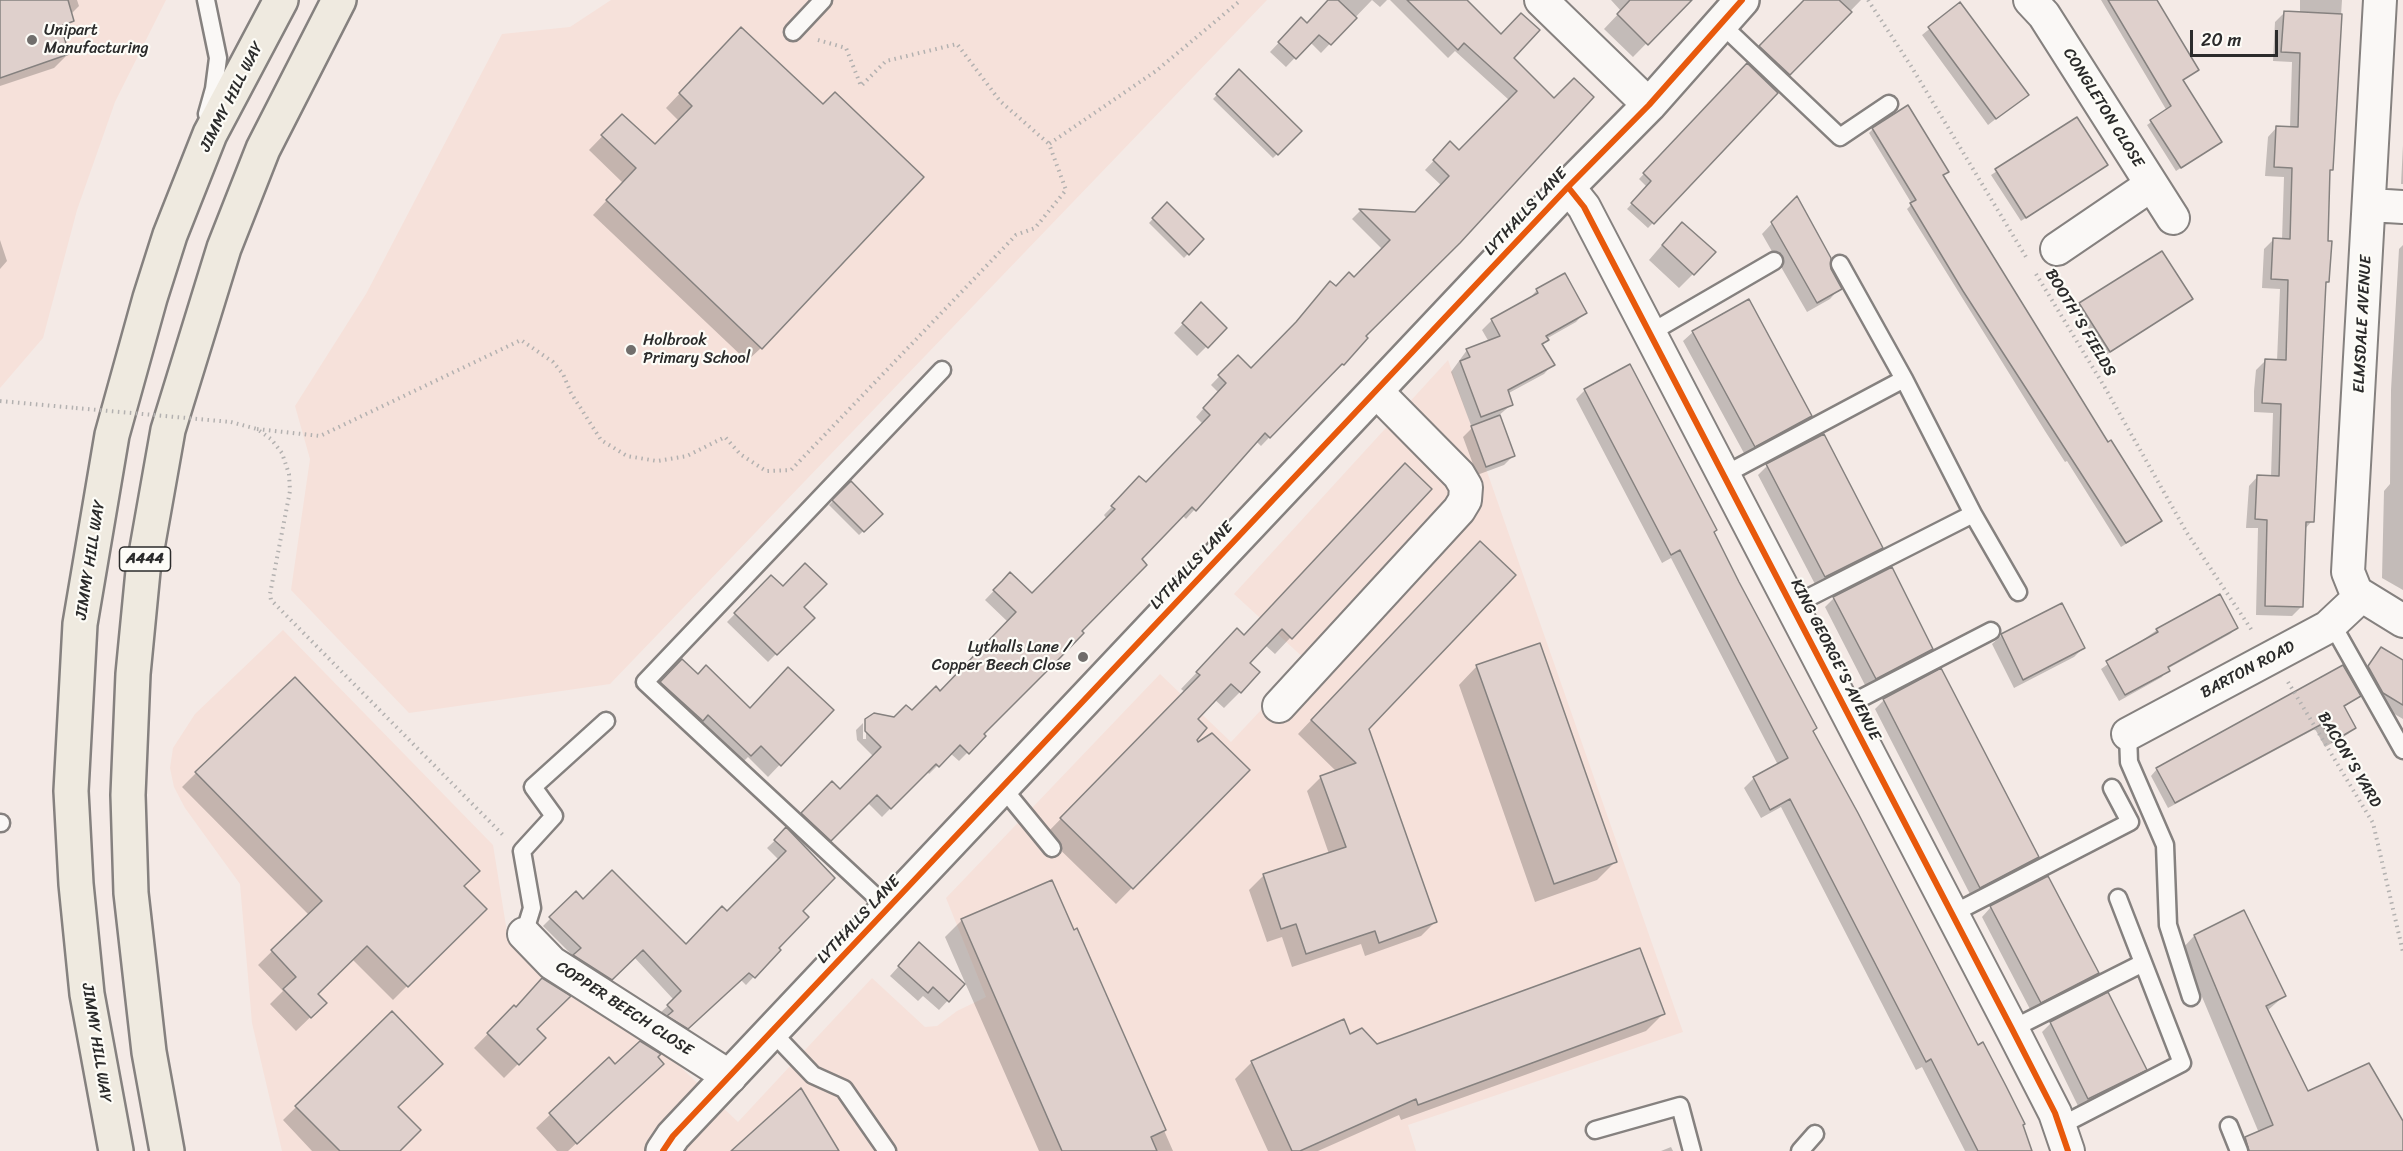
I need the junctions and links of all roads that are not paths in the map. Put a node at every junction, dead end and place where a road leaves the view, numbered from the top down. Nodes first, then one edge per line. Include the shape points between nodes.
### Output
1 (206, 0) edge
2 (282, 0) edge
3 (339, 0) edge
4 (823, 0) edge
5 (1541, 0) edge
6 (1742, 0) edge
7 (2030, 0) edge
8 (2380, 0) edge
9 (1720, 24) junction
10 (793, 32) road end
11 (1889, 104) dead end
12 (1649, 105) junction
13 (2151, 185) junction
14 (1568, 187) junction
15 (2370, 205) junction
16 (2403, 207) edge
17 (2173, 218) dead end
18 (170, 235) junction
19 (2057, 249) dead end
20 (1774, 261) dead end
21 (1840, 264) dead end
22 (1650, 333) junction
23 (942, 370) dead end
24 (1904, 379) junction
25 (1376, 391) junction
26 (1724, 475) junction
27 (1973, 514) junction
28 (2018, 592) dead end
29 (2361, 596) junction
30 (1792, 606) junction
31 (2403, 621) edge
32 (2332, 624) junction
33 (1991, 631) dead end
34 (1279, 706) dead end
35 (1844, 707) junction
36 (606, 721) dead end
37 (2128, 734) joint
38 (2403, 750) edge
39 (1002, 787) junction
40 (2112, 788) dead end
41 (1052, 848) dead end
42 (2118, 898) dead end
43 (888, 908) junction
44 (1952, 914) junction
45 (524, 934) joint
46 (2143, 963) junction
47 (2191, 997) dead end
48 (2012, 1029) junction
49 (772, 1032) junction
50 (730, 1077) junction
51 (2229, 1126) dead end
52 (1595, 1130) dead end
53 (1815, 1134) dead end
54 (2064, 1139) edge
55 (116, 1151) edge
56 (167, 1151) edge
57 (663, 1151) edge
58 (887, 1151) edge
59 (1692, 1151) edge
60 (1800, 1151) edge
61 (2239, 1151) edge

1 - 18 lane via 218,58 214,89
2 - 18 highway, JIMMY HILL WAY via 210,134
3 - 56 highway, A444 via 263,149 224,248 168,430 142,571 131,718 131,893 149,1052
4 - 10 lane
5 - 12 street
6 - 9 street, LYTHALLS LANE
7 - 13 street, CONGLETON CLOSE via 2044,15
8 - 15 street, ELMSDALE AVENUE
9 - 11 lane via 1840,137
9 - 12 street, LYTHALLS LANE
12 - 14 street, LYTHALLS LANE
13 - 17 street, CONGLETON CLOSE
13 - 19 street
14 - 22 street, KING GEORGE'S AVENUE via 1584,207
14 - 25 street, LYTHALLS LANE
15 - 16 street
15 - 29 street, ELMSDALE AVENUE via 2348,572
18 - 55 highway, JIMMY HILL WAY via 112,435 80,624 75,702 72,791 76,884 87,994
20 - 22 lane
21 - 24 lane
22 - 26 street, KING GEORGE'S AVENUE
23 - 43 lane via 645,682
24 - 26 lane
24 - 27 lane
25 - 34 street via 1459,475 1466,487 1465,500
25 - 39 street, LYTHALLS LANE
26 - 30 street, KING GEORGE'S AVENUE
27 - 28 lane
27 - 30 lane
29 - 31 street
29 - 32 street, BARTON ROAD
30 - 35 street, KING GEORGE'S AVENUE
32 - 37 street, BARTON ROAD
32 - 38 lane
33 - 35 lane
35 - 44 street, KING GEORGE'S AVENUE
36 - 45 lane via 533,787 554,816 522,851 532,908
37 - 47 lane via 2129,762 2165,845 2168,925
39 - 41 lane
39 - 43 street, LYTHALLS LANE
40 - 44 lane via 2130,822
42 - 46 lane
43 - 49 street, LYTHALLS LANE
44 - 48 street, KING GEORGE'S AVENUE
45 - 50 street, COPPER BEECH CLOSE via 552,963
46 - 48 lane
46 - 54 lane via 2182,1064
48 - 54 street, KING GEORGE'S AVENUE
49 - 50 street, LYTHALLS LANE
49 - 58 lane via 813,1075 844,1089
50 - 57 street, LYTHALLS LANE
51 - 61 lane
52 - 59 lane via 1680,1106
53 - 60 lane

